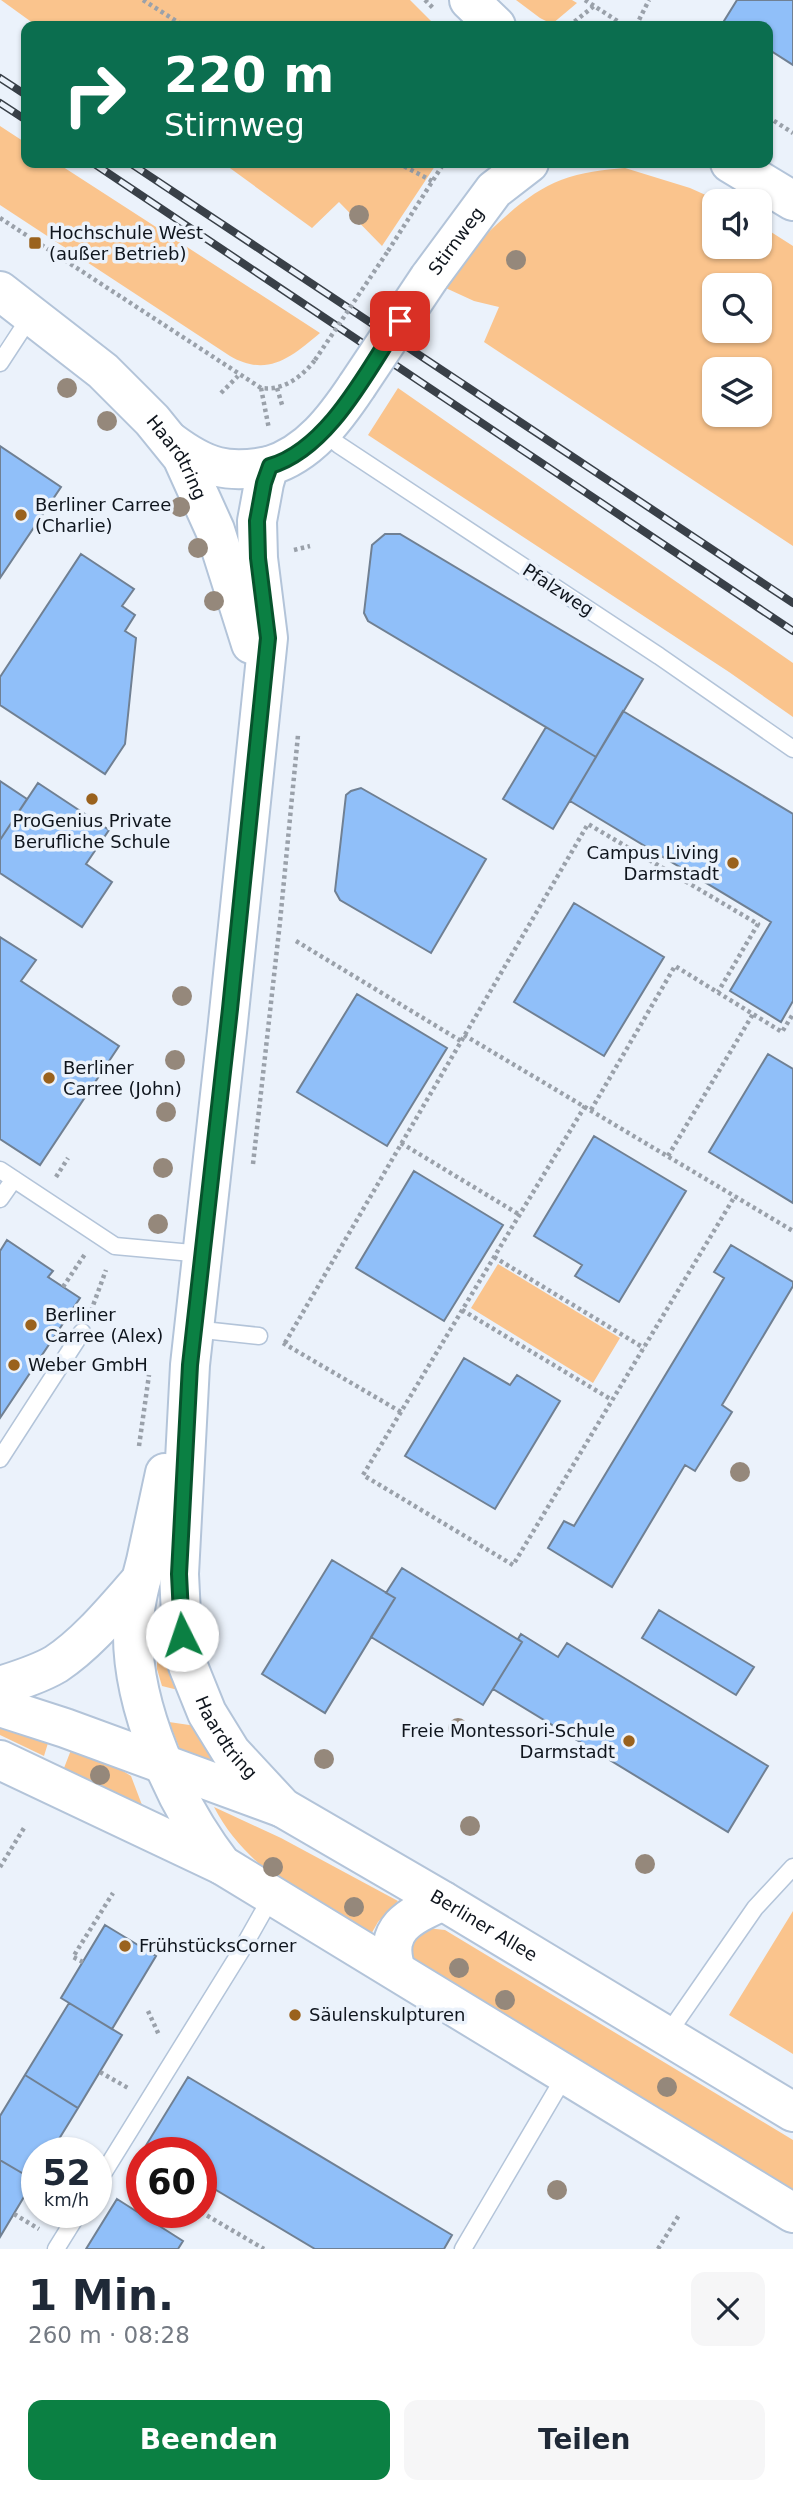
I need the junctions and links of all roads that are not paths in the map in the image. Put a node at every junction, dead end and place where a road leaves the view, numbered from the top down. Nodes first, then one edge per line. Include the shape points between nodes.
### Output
1 (469, 0) edge
2 (491, 21) edge
3 (519, 168) edge
4 (738, 168) edge
5 (502, 176) edge
6 (793, 201) edge
7 (0, 291) edge
8 (33, 314) junction
9 (0, 363) edge
10 (323, 431) junction
11 (171, 442) junction
12 (270, 466) junction
13 (262, 687) junction
14 (793, 749) edge
15 (7, 1175) edge
16 (0, 1199) edge
17 (203, 1254) junction
18 (82, 1332) road end
19 (259, 1336) road end
20 (192, 1347) junction
21 (0, 1459) edge
22 (141, 1580) junction
23 (0, 1686) edge
24 (0, 1707) edge
25 (0, 1760) edge
26 (164, 1764) junction
27 (283, 1808) junction
28 (222, 1865) junction
29 (793, 1867) edge
30 (272, 1896) junction
31 (443, 1901) junction
32 (396, 1970) junction
33 (666, 2036) junction
34 (566, 2074) junction
35 (793, 2112) edge
36 (112, 2159) edge
37 (793, 2213) edge
38 (69, 2228) edge
39 (56, 2249) edge
40 (463, 2249) edge

1 - 2 main road
3 - 5 main road, Stirnweg
4 - 6 main road
5 - 10 main road, Stirnweg, bridge
7 - 8 main road, Haardtring
8 - 9 lane
8 - 11 main road, Haardtring via 103,371
10 - 12 main road, Stirnweg via 298,453
10 - 14 lane, Pfalzweg
11 - 12 main road, Stirnweg via 202,461 231,470
11 - 13 main road, Haardtring via 215,530
12 - 13 main road, Haardtring via 257,521 268,638
13 - 17 main road, Haardtring
15 - 16 lane
15 - 17 lane via 115,1246
17 - 20 main road, Haardtring
18 - 21 lane
19 - 20 lane
20 - 22 main road, Haardtring
20 - 27 main road, Haardtring via 179,1574 188,1666 206,1713 232,1752
22 - 23 main road via 55,1664
22 - 26 main road, Haardtring via 133,1628 135,1669
24 - 26 main road, Berliner Allee
25 - 28 main road
26 - 27 main road, Berliner Allee
26 - 28 main road via 185,1811
27 - 31 main road, Berliner Allee
28 - 30 main road
29 - 33 lane via 755,1908
30 - 32 main road
30 - 36 lane
31 - 32 main road via 416,1913 399,1928 391,1947
31 - 33 main road, Berliner Allee
32 - 34 main road
33 - 35 main road, Berliner Allee
34 - 37 main road
34 - 40 lane
38 - 39 lane

